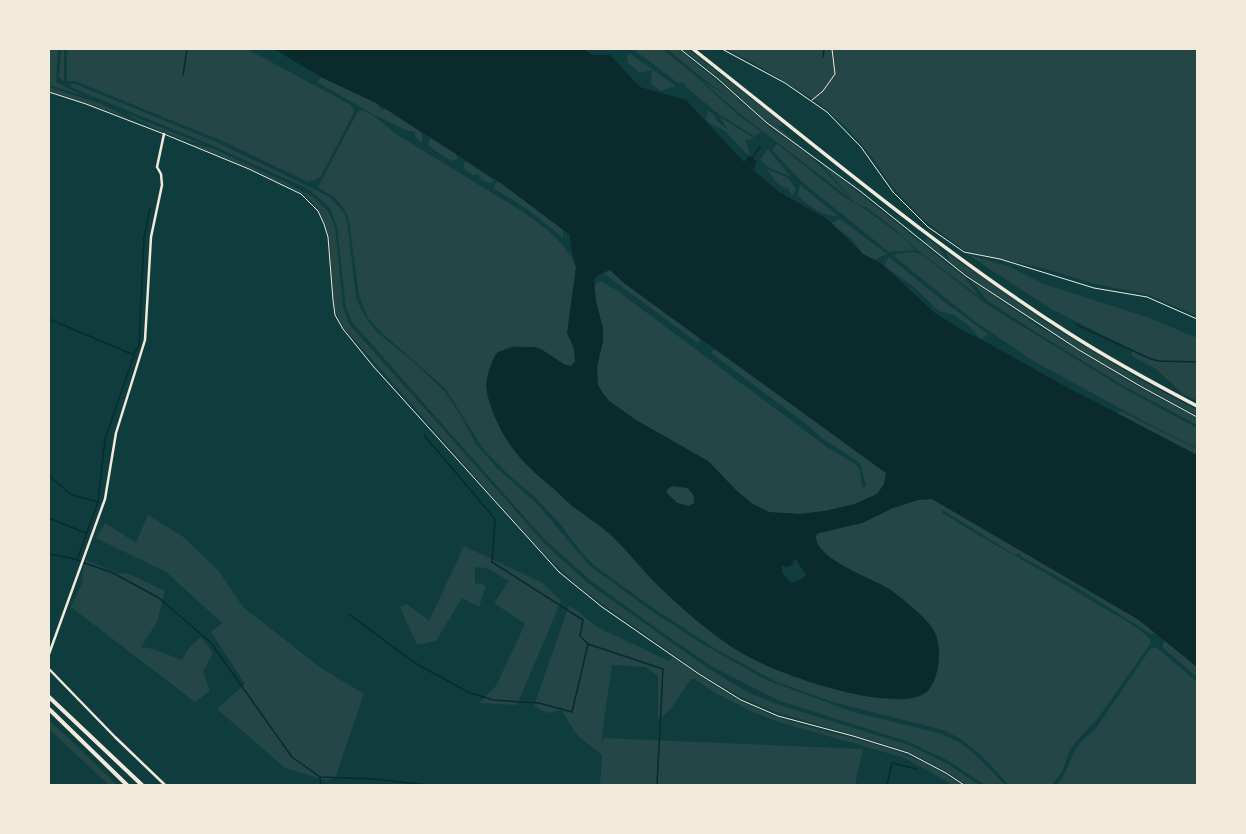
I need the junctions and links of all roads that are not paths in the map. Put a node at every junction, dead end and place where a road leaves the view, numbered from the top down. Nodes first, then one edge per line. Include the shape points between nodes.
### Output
1 (694, 49) edge
2 (722, 49) edge
3 (832, 49) edge
4 (49, 92) edge
5 (812, 100) junction
6 (164, 134) junction
7 (1197, 319) edge
8 (1197, 406) edge
9 (49, 654) edge
10 (49, 669) edge
11 (49, 697) edge
12 (49, 709) edge
13 (127, 785) edge
14 (142, 785) edge
15 (165, 785) edge
16 (964, 785) edge

1 - 8 main road via 958,257 1067,333
2 - 5 lane
3 - 5 lane via 835,74 823,91
4 - 6 lane
5 - 7 lane via 853,138 893,192 928,227 964,252 1000,259 1094,288 1147,297
6 - 9 street via 157,167 162,185 150,237 145,340 116,433 105,499
6 - 16 lane via 256,172 301,194 318,211 328,237 335,315 343,329 384,378 565,577 602,607 741,700 778,716 908,753
10 - 15 street
11 - 14 highway
12 - 13 highway

